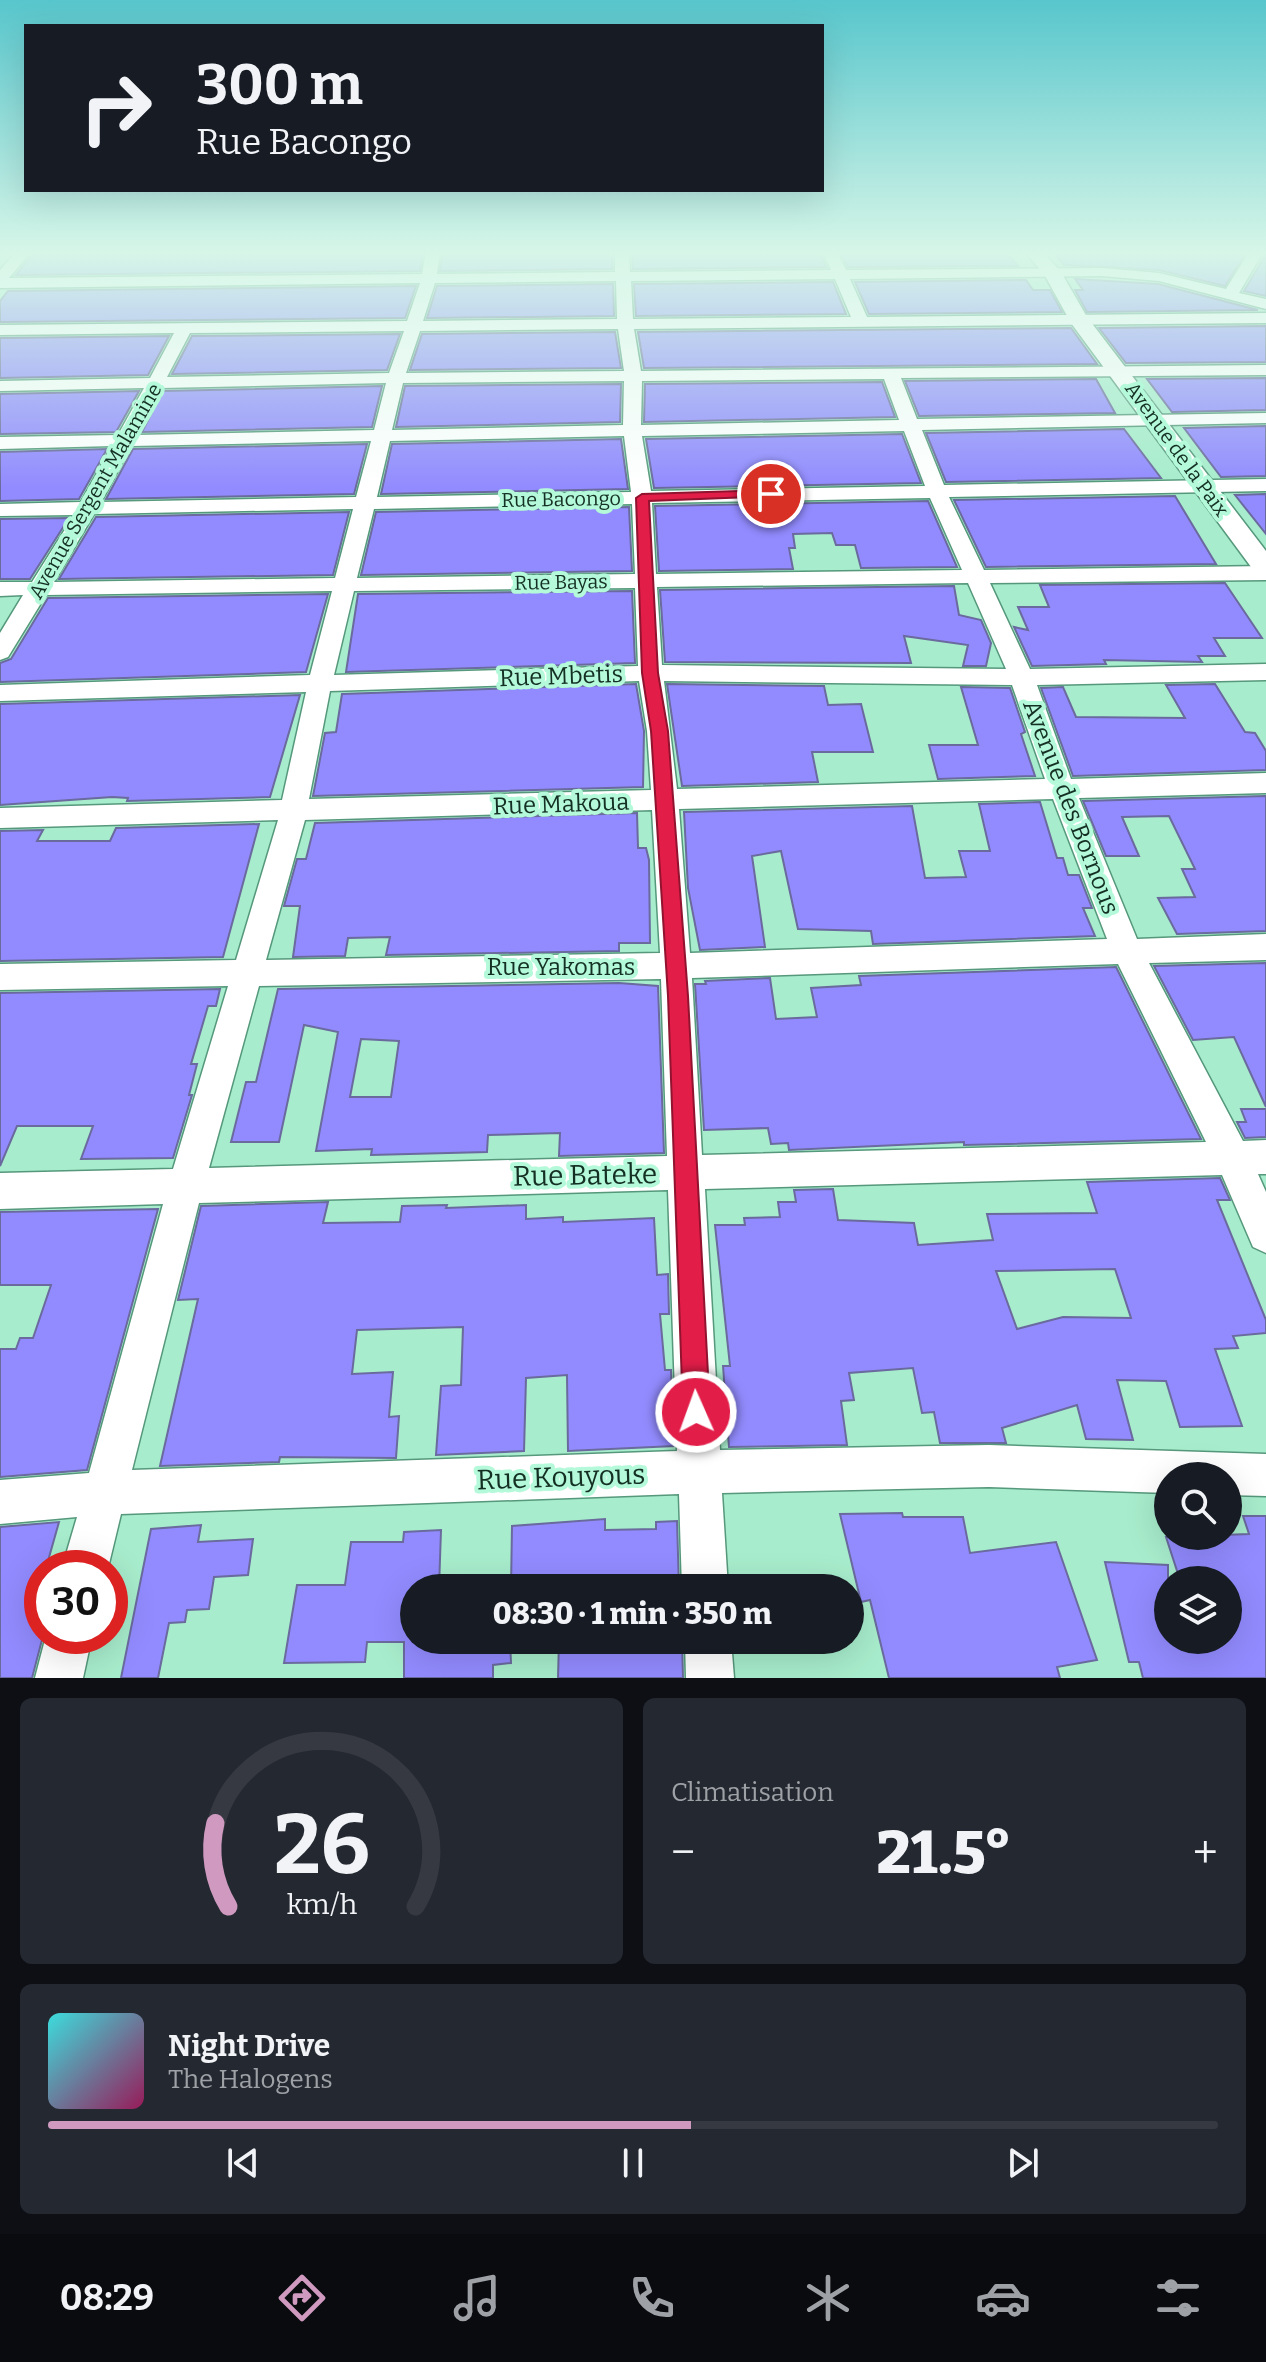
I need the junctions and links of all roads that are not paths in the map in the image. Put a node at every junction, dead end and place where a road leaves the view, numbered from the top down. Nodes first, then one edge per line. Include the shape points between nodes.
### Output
1 (184, 330) edge
2 (413, 330) edge
3 (626, 330) edge
4 (1087, 330) edge
5 (1266, 370) edge
6 (1120, 371) junction
7 (890, 373) junction
8 (633, 375) junction
9 (396, 378) junction
10 (158, 383) junction
11 (0, 386) edge
12 (1266, 418) edge
13 (1153, 420) junction
14 (910, 426) junction
15 (632, 430) junction
16 (383, 436) junction
17 (125, 440) junction
18 (0, 443) edge
19 (1266, 485) edge
20 (1205, 487) junction
21 (938, 494) junction
22 (642, 498) junction
23 (366, 505) junction
24 (88, 508) junction
25 (0, 510) edge
26 (1266, 571) edge
27 (974, 574) junction
28 (644, 580) junction
29 (345, 587) junction
30 (39, 588) junction
31 (0, 589) edge
32 (0, 652) edge
33 (1266, 672) edge
34 (650, 673) junction
35 (1022, 677) junction
36 (320, 685) junction
37 (0, 693) edge
38 (1266, 783) edge
39 (1061, 788) junction
40 (665, 801) junction
41 (294, 811) junction
42 (0, 818) edge
43 (1266, 947) edge
44 (1127, 951) junction
45 (676, 966) junction
46 (245, 972) junction
47 (0, 977) edge
48 (1250, 1157) edge
49 (688, 1173) junction
50 (186, 1185) junction
51 (0, 1191) edge
52 (1266, 1234) edge
53 (698, 1472) junction
54 (1266, 1475) edge
55 (103, 1493) junction
56 (0, 1502) edge
57 (89, 1550) edge
58 (704, 1574) edge
59 (65, 1654) edge
60 (709, 1654) edge
61 (59, 1678) edge
62 (710, 1678) edge

1 - 10 street, Avenue Sergent Malamine
2 - 9 street
3 - 8 street
4 - 6 main road, Avenue de la Paix
5 - 6 street
6 - 7 street
6 - 13 main road, Avenue de la Paix
7 - 8 street
7 - 14 street, Avenue des Bornous
8 - 9 street
8 - 15 street
9 - 10 street
9 - 16 street
10 - 11 street
10 - 17 street, Avenue Sergent Malamine
12 - 13 street
13 - 14 street
13 - 20 main road, Avenue de la Paix
14 - 15 street
14 - 21 street, Avenue des Bornous
15 - 16 street
15 - 22 street
16 - 17 street
16 - 23 street
17 - 18 street
17 - 24 street, Avenue Sergent Malamine
19 - 20 street, Rue Bacongo
20 - 21 street, Rue Bacongo
20 - 26 main road, Avenue de la Paix
21 - 22 street, Rue Bacongo
21 - 27 street, Avenue des Bornous
22 - 23 street, Rue Bacongo
22 - 28 street
23 - 24 street, Rue Bacongo
23 - 29 street
24 - 25 street, Rue Bacongo
24 - 30 street, Avenue Sergent Malamine
26 - 27 street, Rue Bayas
27 - 28 street, Rue Bayas
27 - 35 street, Avenue des Bornous
28 - 29 street, Rue Bayas
28 - 34 street
29 - 30 street, Rue Bayas
29 - 36 street
30 - 31 street, Rue Bayas
30 - 32 street, Avenue Sergent Malamine
33 - 35 street, Rue Mbetis
34 - 35 street, Rue Mbetis
34 - 36 street, Rue Mbetis
34 - 40 street
35 - 39 street, Avenue des Bornous
36 - 37 street, Rue Mbetis
36 - 41 street
38 - 39 street, Rue Makoua
39 - 40 street, Rue Makoua
39 - 44 street, Avenue des Bornous
40 - 41 street, Rue Makoua
40 - 45 street
41 - 42 street, Rue Makoua
41 - 46 street
43 - 44 street, Rue Yakomas
44 - 45 street, Rue Yakomas
44 - 48 street, Avenue des Bornous
45 - 46 street, Rue Yakomas
45 - 49 street
46 - 47 street, Rue Yakomas
46 - 50 street
48 - 49 street, Rue Bateke
48 - 52 street, Avenue des Bornous
49 - 50 street, Rue Bateke
49 - 53 street
50 - 51 street, Rue Bateke
50 - 55 street
53 - 54 street, Rue Kouyous via 989,1466
53 - 55 street, Rue Kouyous
53 - 58 street
55 - 56 street, Rue Kouyous
55 - 57 street
59 - 61 street
60 - 62 street

